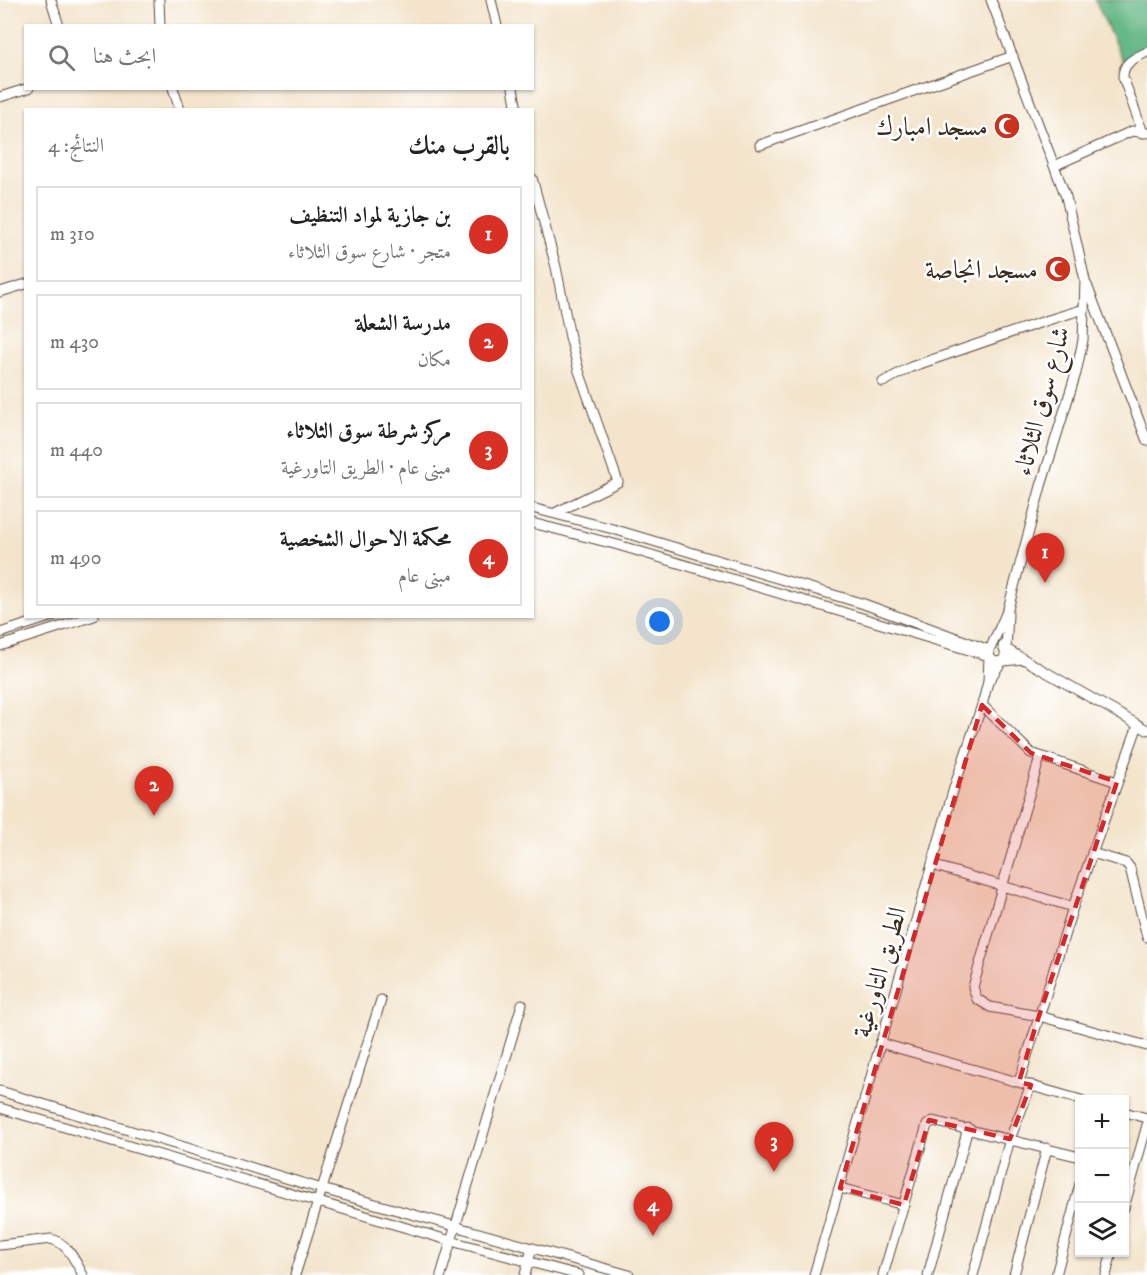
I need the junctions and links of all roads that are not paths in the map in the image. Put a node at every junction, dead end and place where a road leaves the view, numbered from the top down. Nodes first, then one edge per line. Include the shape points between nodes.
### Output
1 (51, 0) edge
2 (159, 0) edge
3 (491, 0) edge
4 (991, 0) edge
5 (58, 24) edge
6 (160, 24) edge
7 (497, 24) edge
8 (1147, 52) edge
9 (1012, 56) junction
10 (24, 89) edge
11 (174, 90) edge
12 (513, 90) edge
13 (0, 97) edge
14 (179, 108) edge
15 (518, 108) edge
16 (1145, 133) edge
17 (760, 145) dead end
18 (1054, 166) junction
19 (534, 185) edge
20 (1085, 280) junction
21 (24, 285) edge
22 (0, 292) edge
23 (1084, 309) junction
24 (883, 382) dead end
25 (1147, 441) edge
26 (534, 508) edge
27 (555, 513) junction
28 (534, 524) edge
29 (728, 562) junction
30 (725, 578) junction
31 (1008, 609) junction
32 (47, 618) edge
33 (88, 618) edge
34 (0, 633) edge
35 (0, 646) edge
36 (1006, 650) junction
37 (990, 651) junction
38 (1023, 659) junction
39 (1001, 662) junction
40 (988, 682) junction
41 (982, 705) junction
42 (1143, 728) edge
43 (1040, 757) junction
44 (1118, 782) junction
45 (1092, 853) junction
46 (932, 865) junction
47 (1004, 886) junction
48 (1073, 907) junction
49 (1147, 937) edge
50 (381, 1000) dead end
51 (522, 1004) dead end
52 (1039, 1016) junction
53 (880, 1043) junction
54 (1147, 1046) edge
55 (1019, 1082) junction
56 (1031, 1085) junction
57 (0, 1090) edge
58 (1075, 1098) edge
59 (0, 1108) edge
60 (1129, 1113) edge
61 (1147, 1118) edge
62 (1147, 1125) edge
63 (968, 1128) junction
64 (1010, 1138) junction
65 (1047, 1148) junction
66 (1075, 1156) edge
67 (840, 1188) junction
68 (322, 1189) junction
69 (318, 1202) junction
70 (1075, 1203) edge
71 (1126, 1203) edge
72 (904, 1205) junction
73 (455, 1226) junction
74 (451, 1241) junction
75 (0, 1245) edge
76 (532, 1248) junction
77 (1111, 1257) edge
78 (529, 1262) junction
79 (83, 1275) edge
80 (295, 1275) edge
81 (441, 1275) edge
82 (525, 1275) edge
83 (579, 1275) edge
84 (629, 1275) edge
85 (814, 1275) edge
86 (883, 1275) edge
87 (928, 1275) edge
88 (974, 1275) edge
89 (1014, 1275) edge
90 (1056, 1275) edge
91 (1106, 1275) edge

1 - 5 street
2 - 6 street
3 - 7 street
4 - 9 street, شارع سوق الثلاثاء
8 - 16 street via 1123,69
9 - 17 street
9 - 18 street, شارع سوق الثلاثاء
10 - 13 street
11 - 14 street
12 - 15 street
16 - 18 street via 1132,131
18 - 20 street, شارع سوق الثلاثاء via 1066,197
19 - 27 street via 579,371 618,482
20 - 23 street, شارع سوق الثلاثاء
20 - 25 street
21 - 22 street
23 - 24 street via 910,367
23 - 31 street, شارع سوق الثلاثاء via 1076,373
26 - 27 street
27 - 29 street
28 - 30 street
29 - 30 street
29 - 37 street via 864,604
30 - 37 street via 949,645
31 - 36 street
31 - 37 street
32 - 34 street
33 - 35 street
36 - 37 street via 999,644
36 - 38 street
36 - 39 street
37 - 39 street via 992,660
37 - 40 street
38 - 39 street
38 - 42 street
39 - 40 street
40 - 41 street, الطريق التاورغية
41 - 43 street via 1031,753
41 - 46 street, الطريق التاورغية
42 - 44 street
43 - 44 street
43 - 47 street
44 - 45 street
45 - 48 street
45 - 49 street via 1126,863 1130,868
46 - 47 street
46 - 53 street, الطريق التاورغية
47 - 48 street
47 - 52 street via 973,987 976,999 990,1007
48 - 52 street
50 - 68 street
51 - 73 street
52 - 54 street
52 - 55 street
53 - 55 street
53 - 67 street, الطريق التاورغية
55 - 56 street
56 - 58 street
56 - 64 street
57 - 68 street
59 - 69 street
60 - 61 street
62 - 71 street
63 - 64 street
63 - 72 street via 933,1121 927,1125
63 - 87 street
64 - 65 street
64 - 88 street
65 - 66 street
65 - 89 street
67 - 72 street
67 - 85 street, الطريق التاورغية
68 - 69 street
68 - 73 street
69 - 74 street
69 - 80 street
70 - 90 street
72 - 86 street
73 - 74 street
73 - 76 street
74 - 78 street
74 - 81 street
75 - 79 street via 60,1241
76 - 78 street
76 - 84 street
77 - 91 street
78 - 82 street
78 - 83 street

